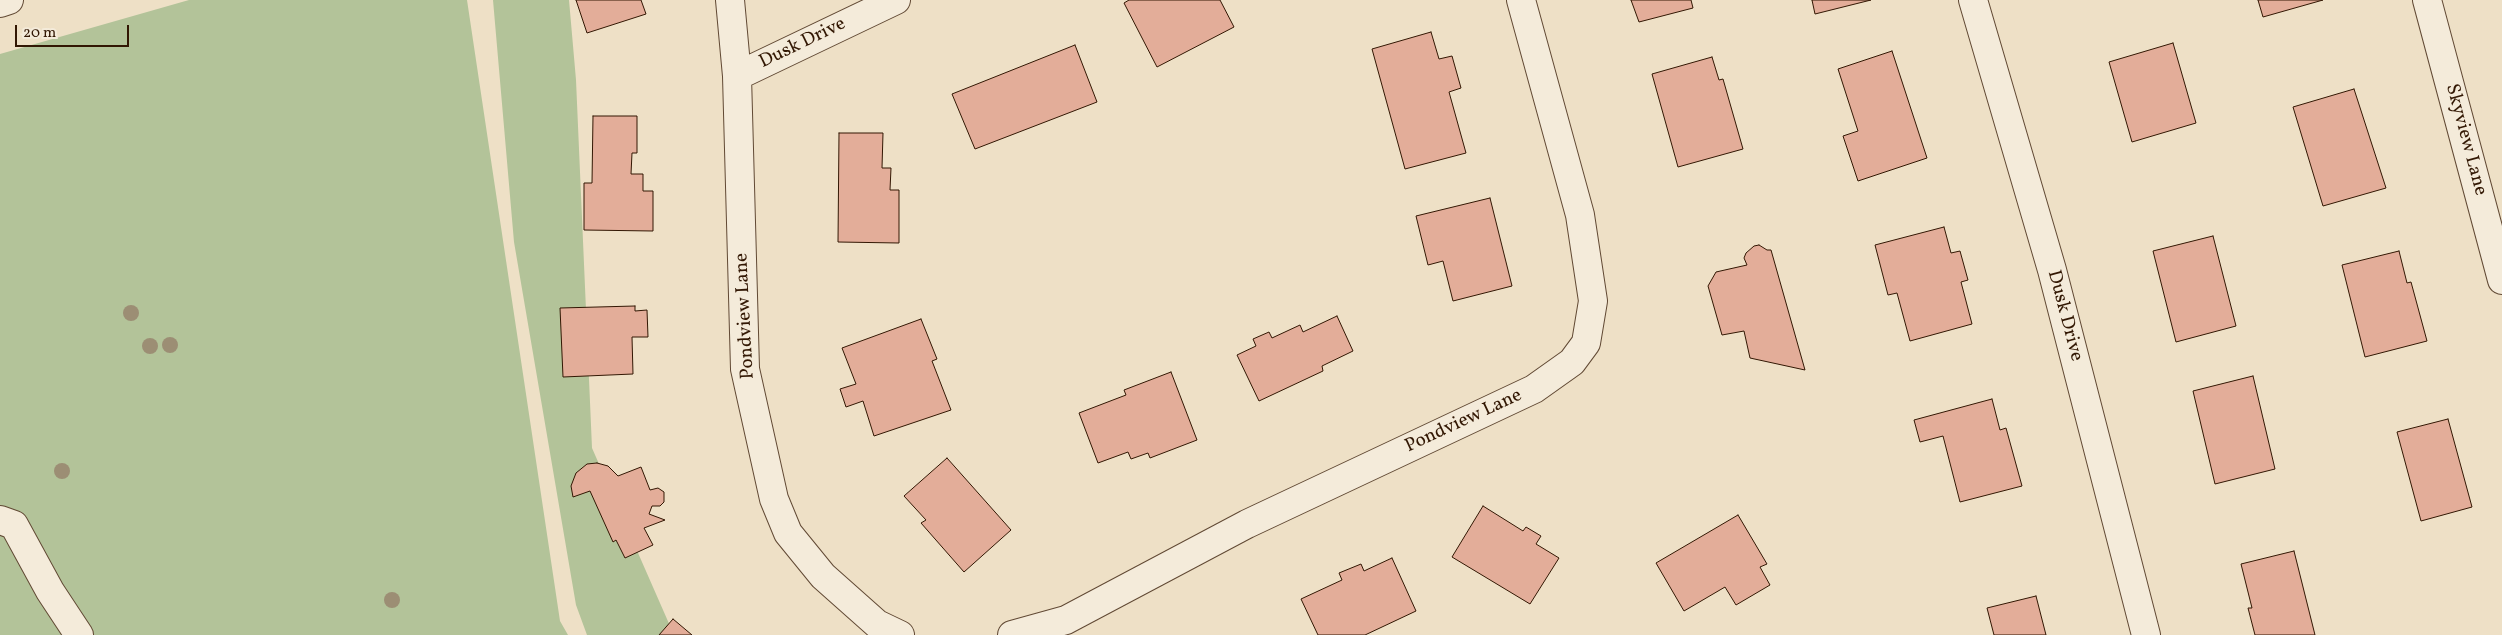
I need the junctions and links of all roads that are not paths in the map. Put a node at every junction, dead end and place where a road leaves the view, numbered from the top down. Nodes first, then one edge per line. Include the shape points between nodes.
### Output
1 (9, 0) edge
2 (730, 0) edge
3 (896, 0) edge
4 (1521, 0) edge
5 (1973, 0) edge
6 (2427, 0) edge
7 (0, 3) edge
8 (737, 76) junction
9 (2502, 280) edge
10 (0, 520) edge
11 (79, 635) edge
12 (900, 635) edge
13 (1012, 635) edge
14 (2146, 635) edge

1 - 7 street
2 - 8 street, Pondview Lane
3 - 8 street, Dusk Drive
4 - 13 street, Pondview Lane via 1580,215 1593,302 1586,343 1572,362 1534,390 1247,524 1066,620
5 - 14 street, Dusk Drive via 2052,270
6 - 9 street, Skyview Lane
8 - 12 street, Pondview Lane via 745,369 774,499 788,533 823,576 877,624
10 - 11 street via 14,525 50,591

